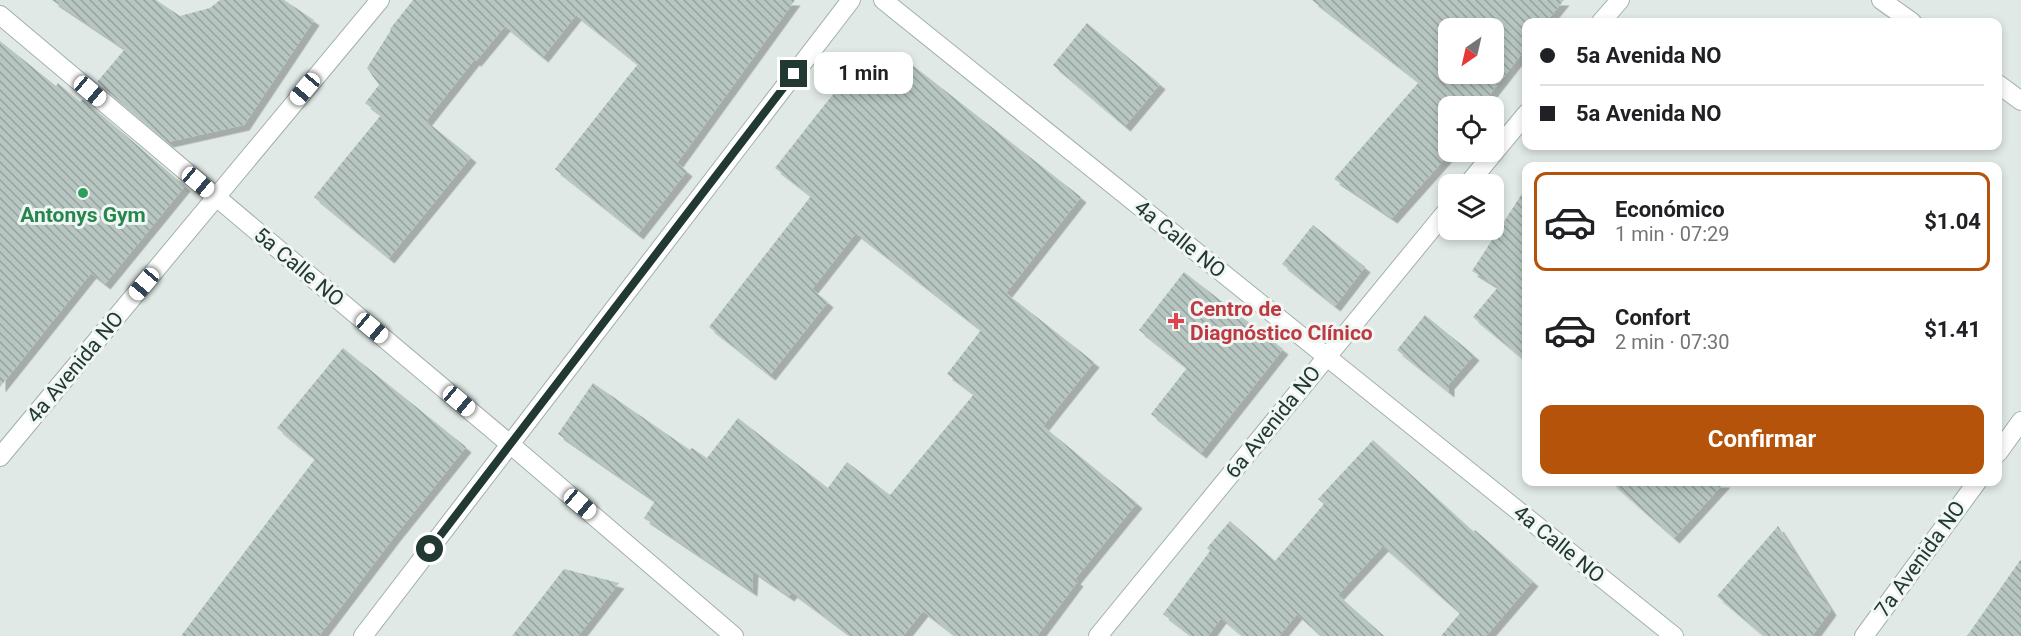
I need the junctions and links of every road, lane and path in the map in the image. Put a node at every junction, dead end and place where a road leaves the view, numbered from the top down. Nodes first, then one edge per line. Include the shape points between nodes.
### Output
1 (380, 0) edge
2 (851, 0) edge
3 (883, 0) edge
4 (1620, 0) edge
5 (1881, 0) edge
6 (0, 15) edge
7 (1604, 18) edge
8 (1906, 18) edge
9 (2002, 87) edge
10 (2021, 101) edge
11 (1522, 119) edge
12 (1476, 174) edge
13 (216, 197) junction
14 (1438, 221) edge
15 (1327, 357) junction
16 (2021, 421) edge
17 (511, 445) junction
18 (2002, 447) edge
19 (0, 457) edge
20 (1974, 486) edge
21 (363, 636) edge
22 (734, 636) edge
23 (1098, 636) edge
24 (1674, 636) edge
25 (1864, 636) edge

1 - 13 street, 4a Avenida NO
2 - 17 street
3 - 15 street, 4a Calle NO
4 - 7 street
5 - 8 street
6 - 13 street, 5a Calle NO
9 - 10 street
11 - 12 street
13 - 17 street, 5a Calle NO
13 - 19 street, 4a Avenida NO
14 - 15 street, 6a Avenida NO
15 - 23 street, 6a Avenida NO
15 - 24 street, 4a Calle NO
16 - 18 street
17 - 21 street
17 - 22 street, 5a Calle NO
20 - 25 street, 7a Avenida NO

